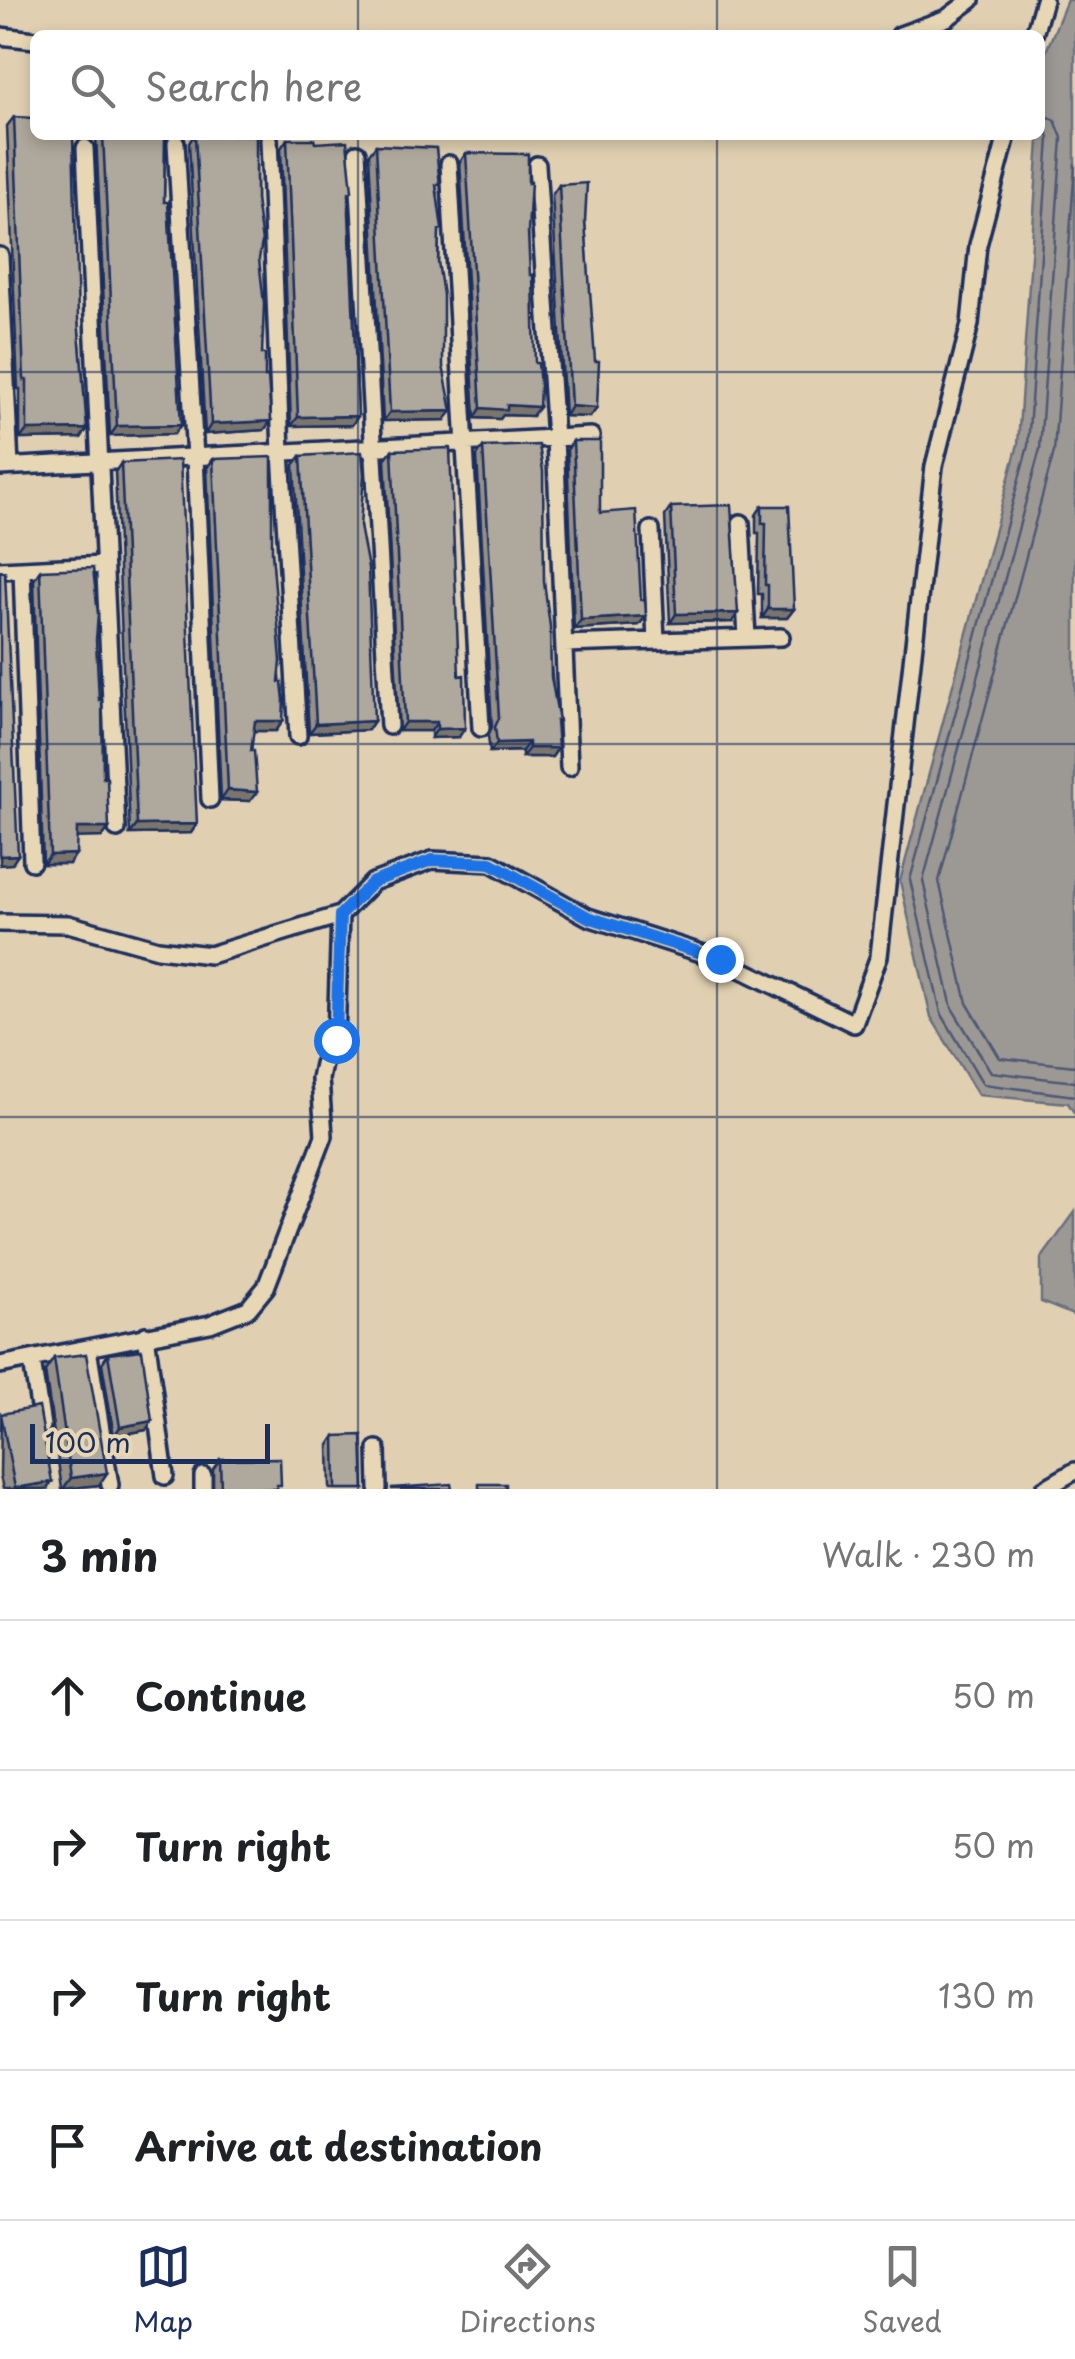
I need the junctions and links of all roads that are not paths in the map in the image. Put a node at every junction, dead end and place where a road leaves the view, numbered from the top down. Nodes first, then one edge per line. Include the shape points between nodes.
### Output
1 (972, 0) edge
2 (1044, 0) edge
3 (914, 30) edge
4 (1035, 30) edge
5 (0, 36) edge
6 (30, 39) edge
7 (269, 140) edge
8 (1007, 140) edge
9 (176, 142) dead end
10 (85, 148) dead end
11 (357, 153) dead end
12 (449, 164) dead end
13 (537, 165) dead end
14 (0, 256) edge
15 (591, 436) edge
16 (555, 438) junction
17 (462, 443) junction
18 (374, 448) junction
19 (280, 452) junction
20 (195, 456) junction
21 (100, 462) junction
22 (5, 466) edge
23 (741, 522) dead end
24 (651, 530) dead end
25 (104, 565) junction
26 (22, 569) junction
27 (0, 570) edge
28 (781, 637) dead end
29 (747, 638) junction
30 (656, 641) junction
31 (564, 644) junction
32 (389, 726) dead end
33 (480, 728) dead end
34 (298, 736) dead end
35 (569, 767) dead end
36 (210, 799) dead end
37 (117, 830) dead end
38 (32, 862) dead end
39 (340, 915) junction
40 (0, 923) edge
41 (146, 1335) junction
42 (88, 1349) junction
43 (32, 1361) junction
44 (0, 1365) edge
45 (43, 1434) edge
46 (377, 1448) dead end
47 (1075, 1471) edge
48 (165, 1476) dead end
49 (110, 1486) edge
50 (378, 1489) edge
51 (1044, 1489) edge

1 - 3 street
2 - 4 street
5 - 6 street
7 - 19 street
8 - 39 street via 978,244 970,324 934,466 879,956 854,1024 720,959 588,917 491,863 432,860 373,882
9 - 20 street
10 - 21 street
11 - 18 street
12 - 17 street
13 - 16 street
14 - 22 street
15 - 16 street
16 - 17 street
16 - 31 street
17 - 18 street
17 - 33 street
18 - 19 street
18 - 32 street
19 - 20 street
19 - 34 street
20 - 21 street
20 - 36 street
21 - 22 street
21 - 25 street
23 - 29 street
24 - 30 street
25 - 26 street
25 - 37 street
26 - 27 street
26 - 38 street
28 - 29 street
29 - 30 street
30 - 31 street
31 - 35 street
39 - 40 street via 210,956 68,924
39 - 41 street via 336,1040 320,1080 324,1136 266,1287 248,1309 210,1324
41 - 42 street
41 - 48 street
42 - 43 street
42 - 49 street
43 - 44 street
43 - 45 street
46 - 50 street
47 - 51 street

